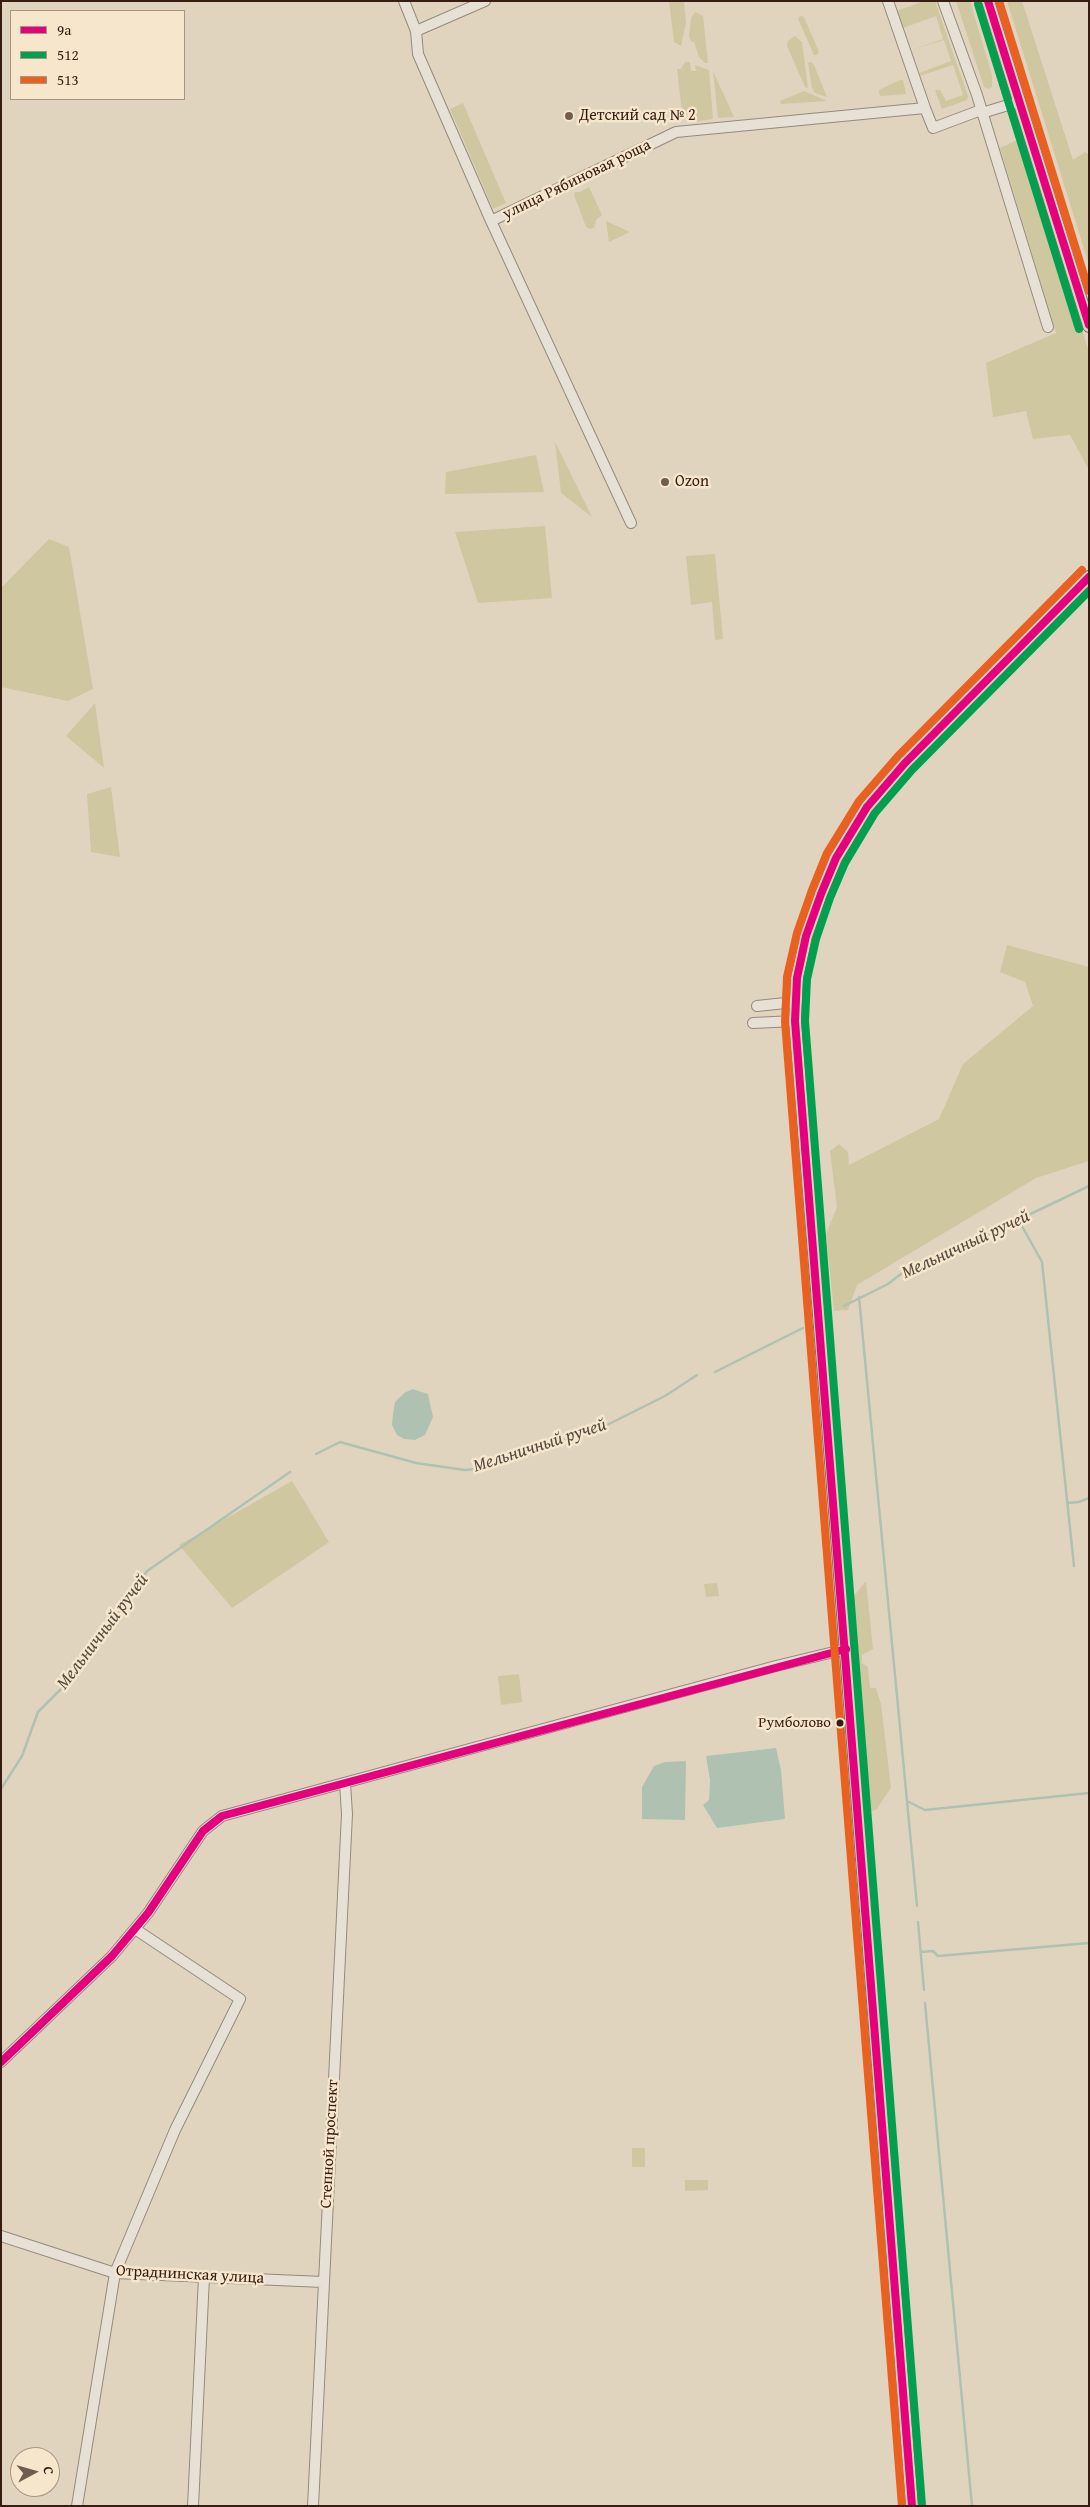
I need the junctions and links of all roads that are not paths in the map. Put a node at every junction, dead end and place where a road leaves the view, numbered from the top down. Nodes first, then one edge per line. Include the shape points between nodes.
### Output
1 (404, 1) edge
2 (485, 1) edge
3 (888, 1) edge
4 (943, 1) edge
5 (988, 1) edge
6 (416, 31) junction
7 (1018, 102) junction
8 (925, 108) junction
9 (981, 112) junction
10 (491, 221) junction
11 (1089, 326) edge
12 (1048, 327) dead end
13 (631, 523) dead end
14 (1089, 577) edge
15 (795, 1002) junction
16 (756, 1006) dead end
17 (795, 1021) junction
18 (753, 1023) dead end
19 (846, 1649) junction
20 (345, 1783) junction
21 (135, 1930) junction
22 (1, 2062) edge
23 (2, 2240) edge
24 (115, 2273) junction
25 (204, 2277) junction
26 (323, 2282) junction
27 (77, 2506) edge
28 (193, 2506) edge
29 (313, 2506) edge
30 (912, 2506) edge

1 - 6 street
2 - 6 street
3 - 8 street
4 - 9 street
5 - 7 main road
6 - 10 street via 418,54
7 - 9 street
7 - 11 main road
8 - 9 street via 933,128
8 - 10 street, улица Рябиновая роща via 676,132
9 - 12 street
10 - 13 street, улица Рябиновая роща
14 - 15 main road via 905,763 867,807 836,858 820,894 806,936
15 - 16 street
15 - 17 main road
17 - 18 street
17 - 19 main road
19 - 20 street
19 - 30 main road
20 - 21 street via 233,1812 212,1823 203,1831
20 - 26 street, Степной проспект via 347,1814
21 - 22 street
21 - 24 street via 240,1999 175,2130
23 - 24 street, Отраднинская улица
24 - 25 street, Отраднинская улица
24 - 27 street
25 - 26 street, Отраднинская улица
25 - 28 street
26 - 29 street, Степной проспект

